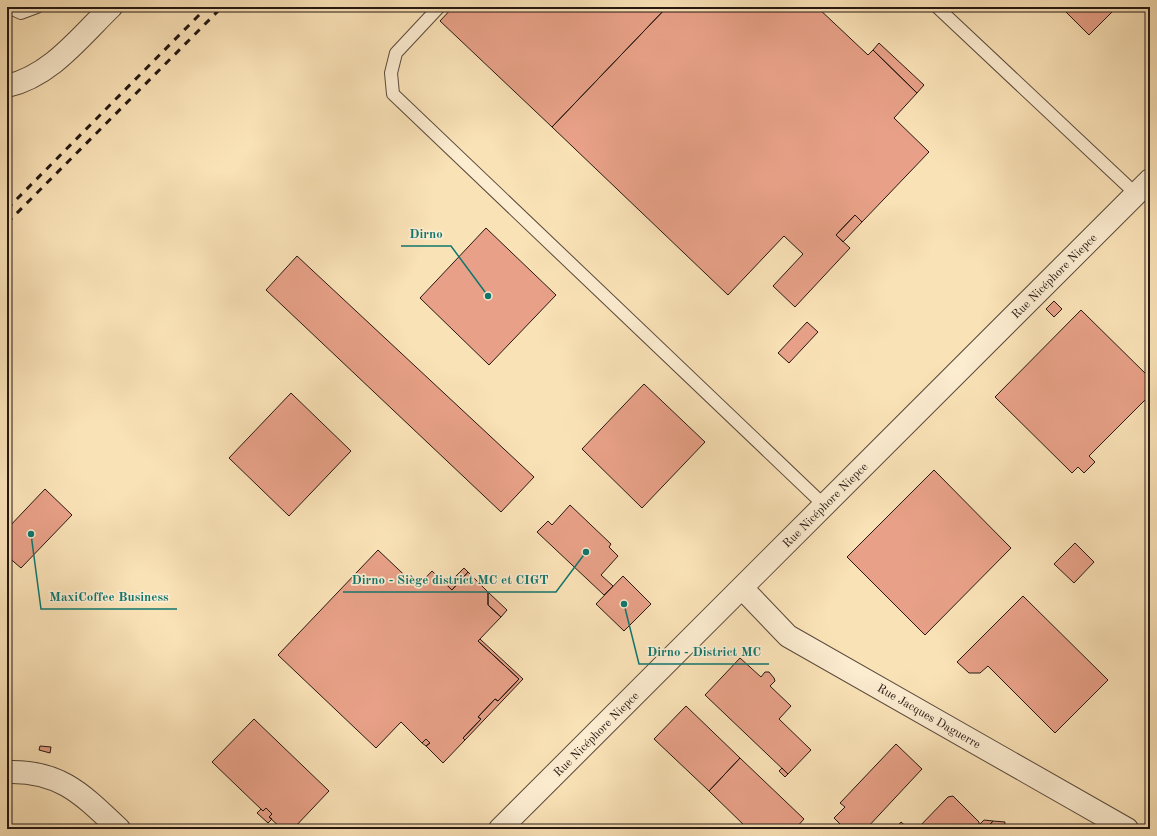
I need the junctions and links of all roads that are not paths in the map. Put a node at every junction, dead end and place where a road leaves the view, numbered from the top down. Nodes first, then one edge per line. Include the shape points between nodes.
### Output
1 (8, 7) edge
2 (37, 7) edge
3 (111, 7) edge
4 (439, 7) edge
5 (937, 7) edge
6 (7, 86) edge
7 (1143, 187) edge
8 (825, 506) junction
9 (742, 588) junction
10 (7, 772) edge
11 (119, 829) edge
12 (500, 829) edge
13 (1127, 829) edge

1 - 2 lane via 21,13
3 - 6 street via 54,64 36,76
4 - 8 lane via 396,53 391,73 393,94
5 - 7 lane
7 - 8 street, Rue Nicéphore Niepce
8 - 9 street, Rue Nicéphore Niepce
9 - 12 street, Rue Nicéphore Niepce
9 - 13 street, Rue Jacques Daguerre via 788,636
10 - 11 street via 47,775 82,794

